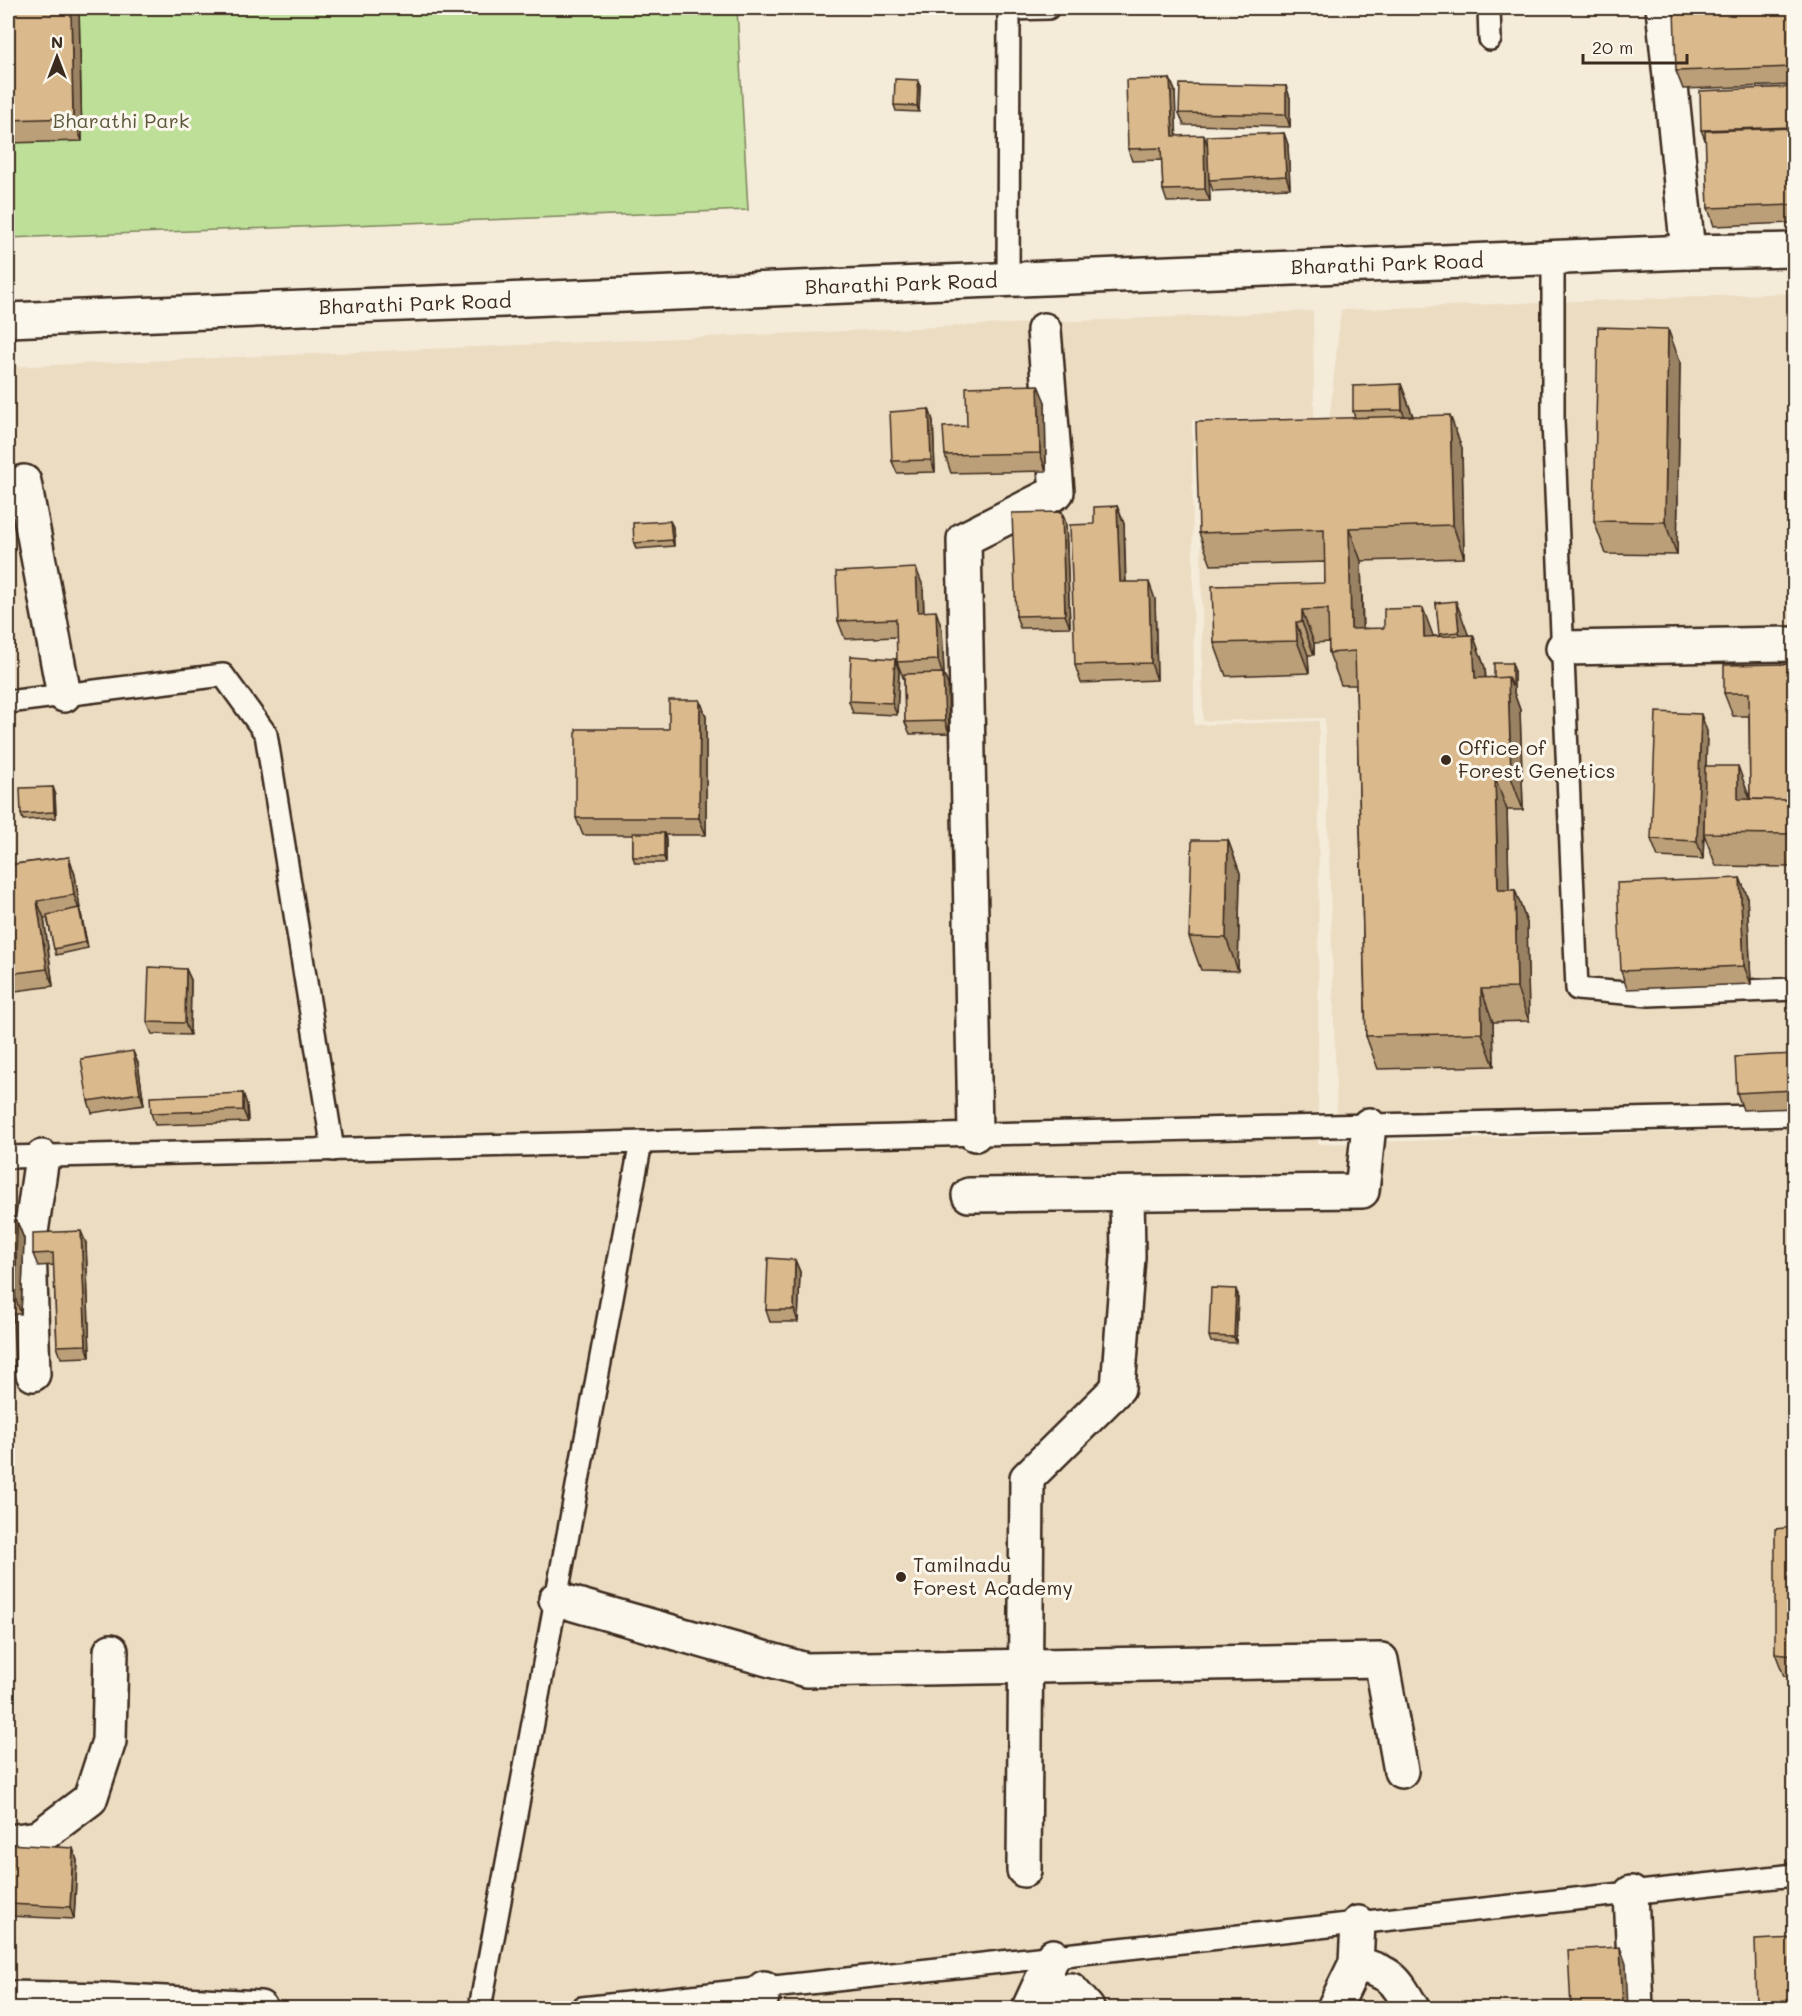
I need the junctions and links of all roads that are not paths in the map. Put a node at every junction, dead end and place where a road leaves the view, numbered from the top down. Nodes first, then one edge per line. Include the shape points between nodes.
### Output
1 (1009, 8) edge
2 (1048, 8) edge
3 (1488, 8) edge
4 (1663, 8) edge
5 (1490, 39) dead end
6 (1794, 250) edge
7 (1688, 252) junction
8 (1553, 258) junction
9 (1008, 280) junction
10 (8, 320) edge
11 (1044, 330) dead end
12 (24, 482) dead end
13 (1794, 644) edge
14 (1563, 648) junction
15 (64, 695) junction
16 (8, 702) edge
17 (1794, 989) edge
18 (1794, 1115) edge
19 (1369, 1125) junction
20 (975, 1134) junction
21 (642, 1142) junction
22 (333, 1150) junction
23 (8, 1157) edge
24 (42, 1157) junction
25 (1127, 1194) junction
26 (969, 1196) dead end
27 (33, 1374) dead end
28 (556, 1599) junction
29 (111, 1651) dead end
30 (1026, 1667) junction
31 (1401, 1771) dead end
32 (8, 1842) edge
33 (1024, 1870) dead end
34 (1794, 1875) edge
35 (1631, 1893) junction
36 (1358, 1923) junction
37 (1053, 1956) junction
38 (1356, 1963) junction
39 (8, 1998) edge
40 (762, 1998) edge
41 (1034, 2000) edge
42 (260, 2008) edge
43 (480, 2008) edge
44 (582, 2008) edge
45 (1086, 2008) edge
46 (1334, 2008) edge
47 (1412, 2008) edge
48 (1636, 2008) edge

1 - 2 lane
1 - 9 lane
3 - 5 lane
4 - 7 street
6 - 7 street, Bharathi Park Road
7 - 8 street, Bharathi Park Road
8 - 9 street, Bharathi Park Road
8 - 14 lane via 1553,421
9 - 10 street, Bharathi Park Road
11 - 20 street via 1057,492 964,539
12 - 15 street
13 - 14 street
14 - 17 lane via 1577,989 1649,995
15 - 16 lane
15 - 22 lane via 224,675 266,734
18 - 19 lane
19 - 20 lane
19 - 25 street via 1362,1191
20 - 21 lane
21 - 22 lane
21 - 28 lane
22 - 24 lane
23 - 24 lane
24 - 27 street via 29,1246
25 - 26 street
25 - 30 street via 1128,1257 1118,1388 1027,1479
28 - 30 street via 806,1670
28 - 43 lane
29 - 32 street via 109,1741 90,1799 38,1838
30 - 31 street via 1382,1660
30 - 33 street
34 - 35 lane
35 - 36 lane
35 - 48 street
36 - 37 lane
36 - 38 street
37 - 40 lane
37 - 41 street
38 - 46 street
38 - 47 street via 1388,1974
39 - 42 street
40 - 44 lane
41 - 45 street via 1071,1990

